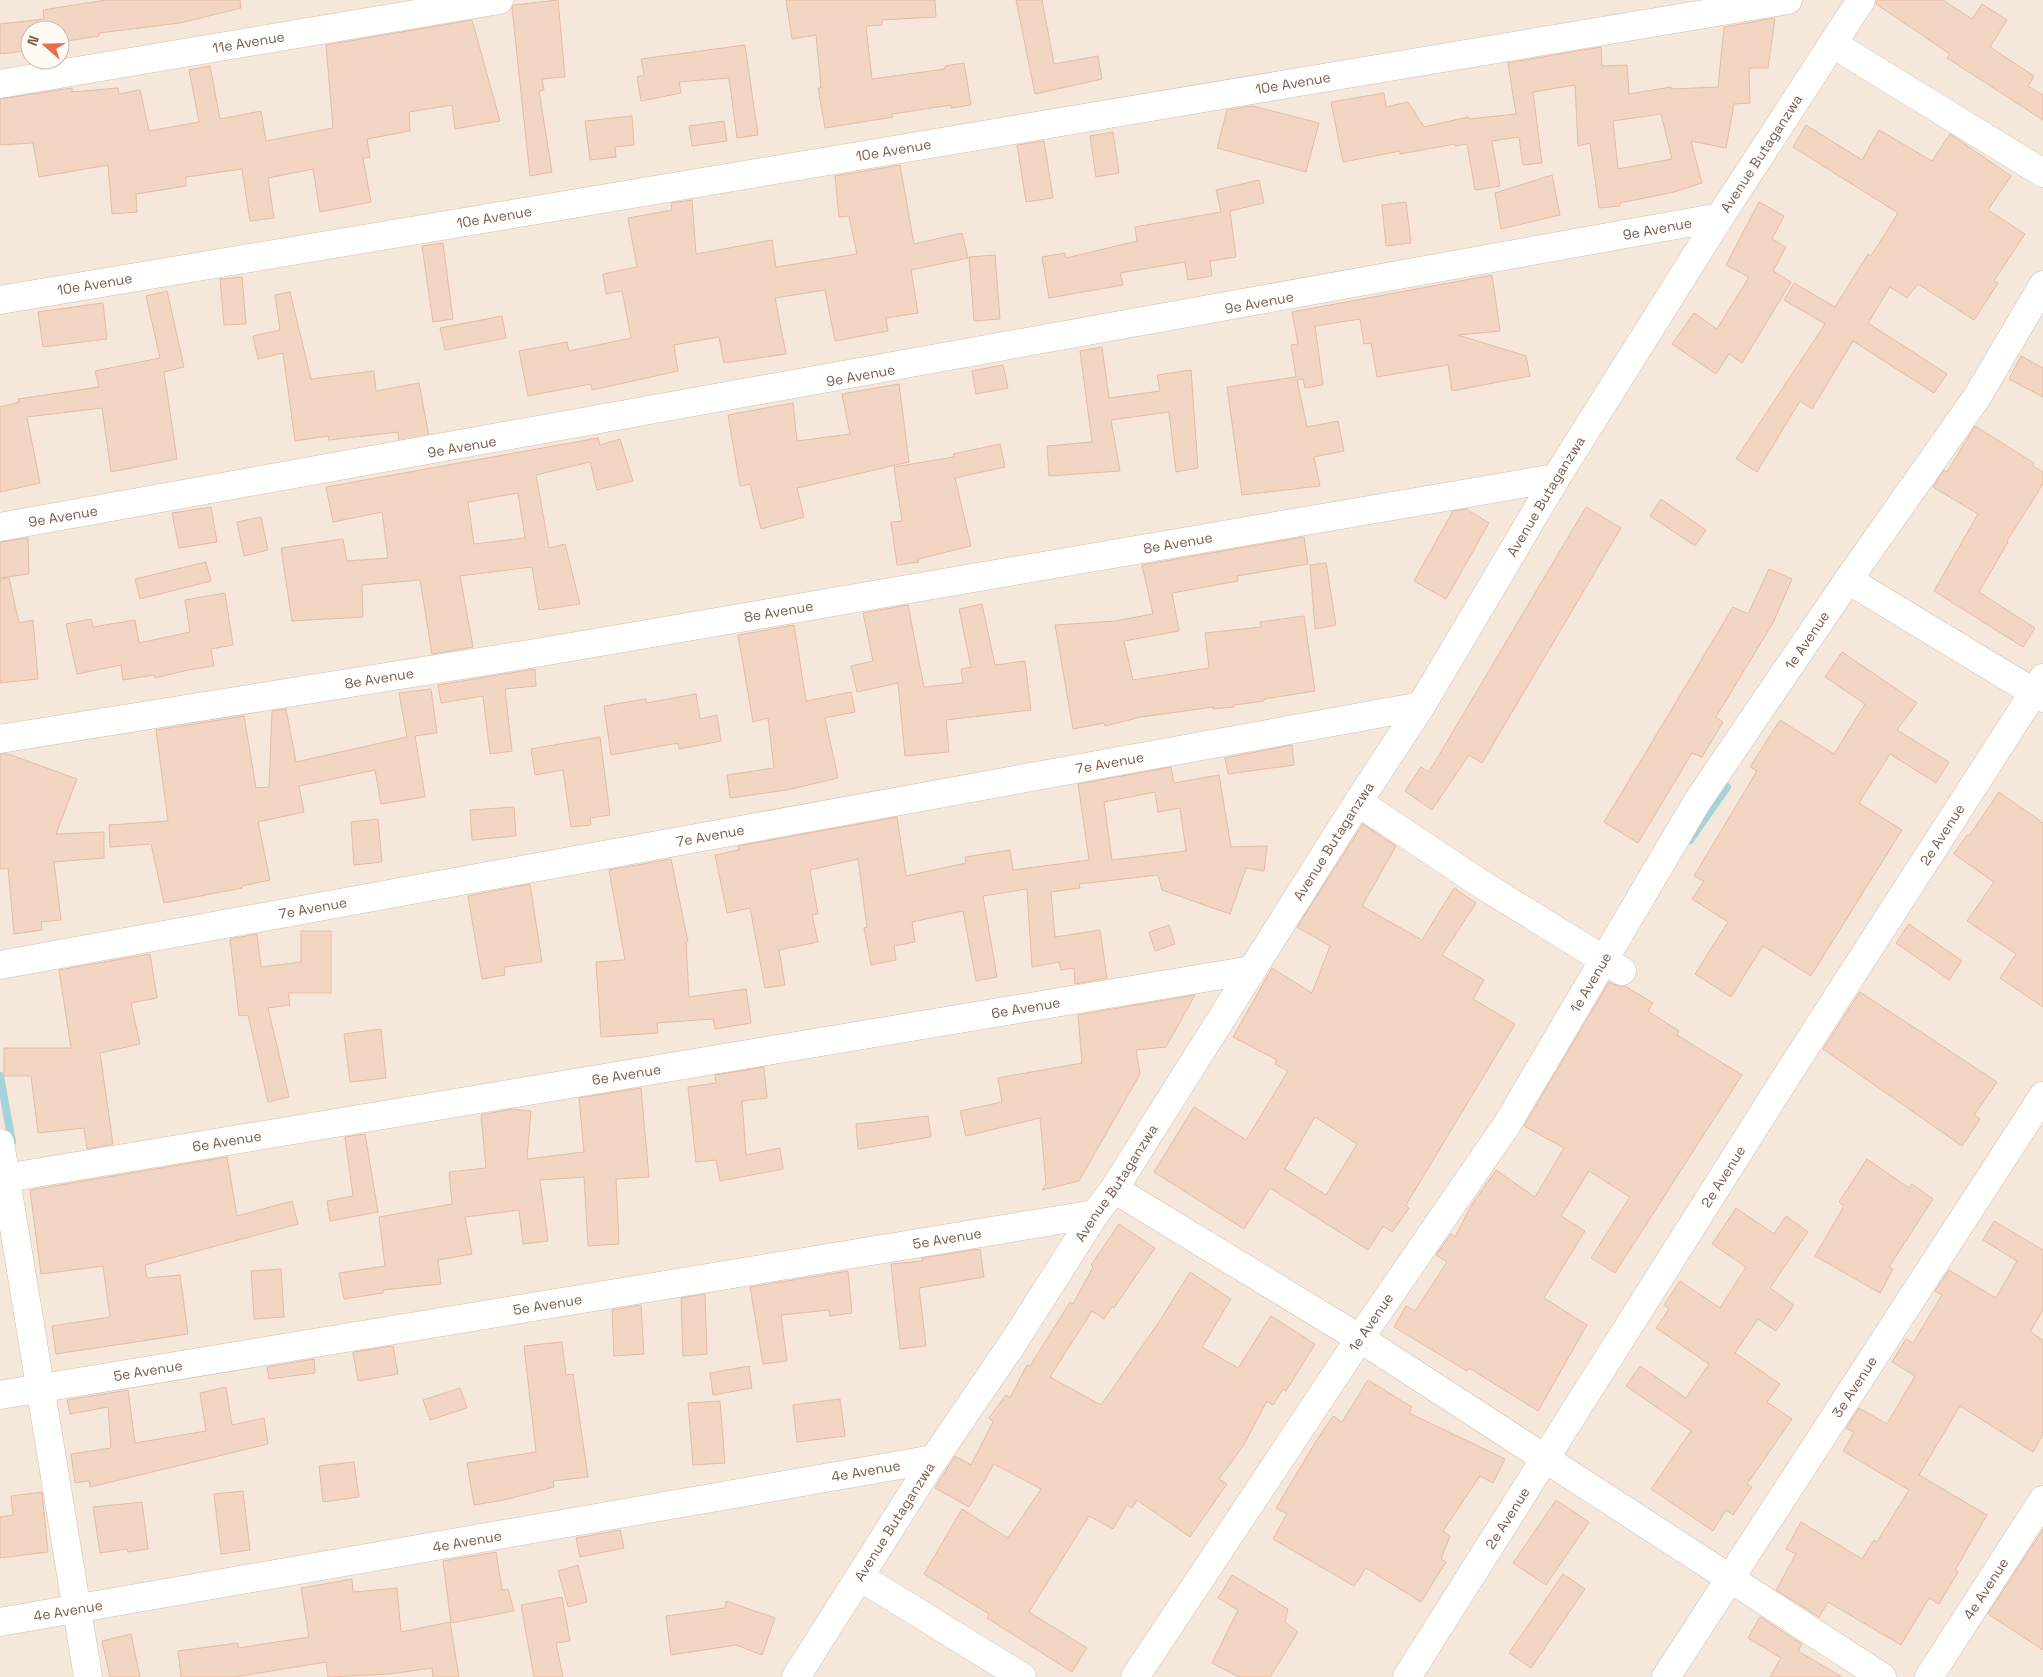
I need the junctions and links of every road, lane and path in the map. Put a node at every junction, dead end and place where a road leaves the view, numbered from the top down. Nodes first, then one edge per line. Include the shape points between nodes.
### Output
1 (499, 0) edge
2 (1788, 0) edge
3 (1861, 0) edge
4 (1833, 44) junction
5 (0, 84) edge
6 (2043, 172) edge
7 (1720, 217) junction
8 (2043, 286) edge
9 (0, 300) edge
10 (1556, 478) junction
11 (0, 527) edge
12 (1848, 580) junction
13 (2040, 689) edge
14 (1421, 706) junction
15 (0, 739) edge
16 (1358, 802) junction
17 (0, 965) edge
18 (1613, 966) junction
19 (1252, 970) junction
20 (2043, 1096) edge
21 (0, 1143) edge
22 (10, 1177) edge
23 (1114, 1189) junction
24 (1095, 1214) junction
25 (1360, 1338) junction
26 (48, 1387) junction
27 (0, 1395) edge
28 (1546, 1459) junction
29 (934, 1460) junction
30 (2043, 1500) edge
31 (860, 1577) junction
32 (1730, 1577) junction
33 (85, 1608) junction
34 (0, 1622) edge
35 (88, 1677) edge
36 (796, 1677) edge
37 (1022, 1677) edge
38 (1135, 1677) edge
39 (1407, 1677) edge
40 (1666, 1677) edge
41 (1882, 1677) edge
42 (1929, 1677) edge

1 - 5 street, 11e Avenue
2 - 9 street, 10e Avenue
3 - 4 street, Avenue Butaganzwa
4 - 6 street
4 - 7 street, Avenue Butaganzwa
7 - 10 street, Avenue Butaganzwa
7 - 11 street, 9e Avenue via 891,371
8 - 12 street, 1e Avenue via 1977,397
10 - 14 street, Avenue Butaganzwa
10 - 15 street, 8e Avenue via 550,651
12 - 13 street
12 - 18 street, 1e Avenue via 1697,802
13 - 28 street, 2e Avenue via 1788,1074
14 - 16 street, Avenue Butaganzwa
14 - 17 street, 7e Avenue
16 - 18 street
16 - 19 street, Avenue Butaganzwa
18 - 25 street, 1e Avenue
19 - 22 street, 6e Avenue
19 - 23 street, Avenue Butaganzwa
20 - 32 street, 3e Avenue
21 - 22 street
22 - 26 street
23 - 24 street, Avenue Butaganzwa
23 - 25 street
24 - 26 street, 5e Avenue
24 - 29 street, Avenue Butaganzwa
25 - 28 street
25 - 38 street, 1e Avenue
26 - 27 street, 5e Avenue
26 - 33 street
28 - 32 street
28 - 39 street, 2e Avenue
29 - 31 street, Avenue Butaganzwa
29 - 33 street, 4e Avenue
30 - 42 street, 4e Avenue
31 - 36 street, Avenue Butaganzwa
31 - 37 street
32 - 40 street, 3e Avenue
32 - 41 street
33 - 34 street, 4e Avenue
33 - 35 street

